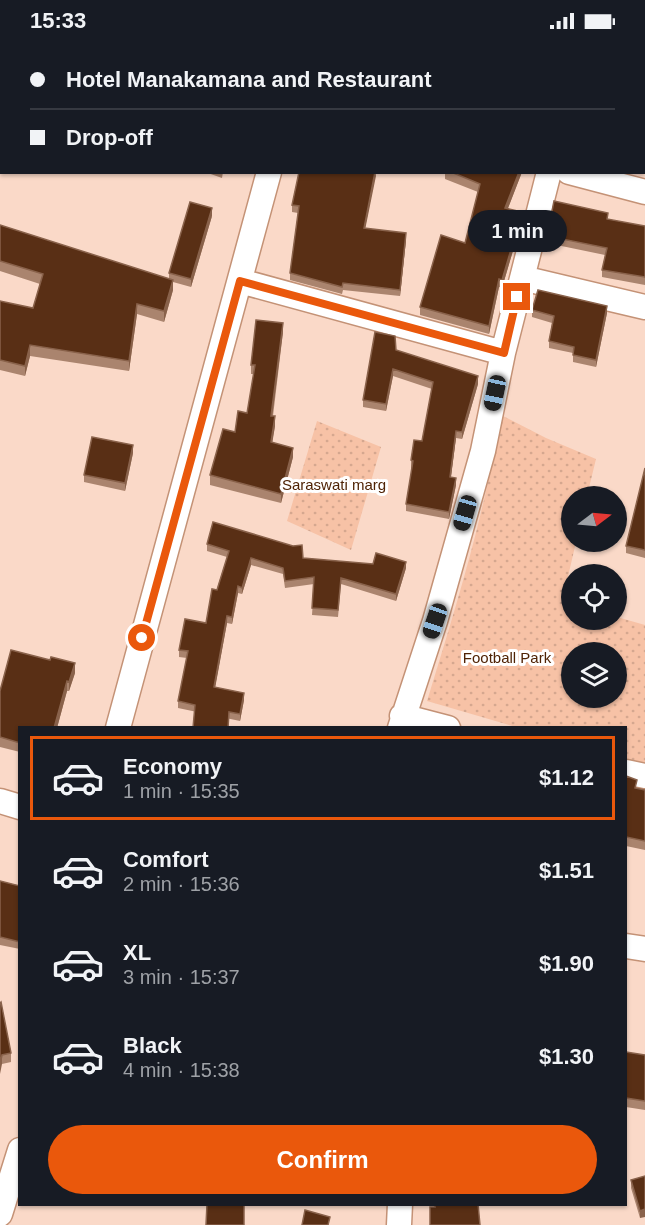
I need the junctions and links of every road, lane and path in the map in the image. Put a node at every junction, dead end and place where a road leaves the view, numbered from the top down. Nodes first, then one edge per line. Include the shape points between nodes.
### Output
1 (268, 174) edge
2 (548, 174) edge
3 (577, 174) edge
4 (645, 192) edge
5 (522, 278) junction
6 (240, 281) junction
7 (645, 307) edge
8 (504, 353) junction
9 (401, 722) edge
10 (119, 726) edge
11 (432, 726) edge
12 (627, 772) edge
13 (645, 776) edge
14 (0, 801) edge
15 (18, 806) edge
16 (627, 946) edge
17 (645, 949) edge
18 (18, 1156) edge
19 (400, 1206) edge
20 (0, 1214) edge
21 (399, 1225) edge

1 - 6 street
2 - 5 street
3 - 4 street
5 - 7 street
5 - 8 street
6 - 8 street
6 - 10 street
8 - 9 street via 480,462 435,621
9 - 11 street
12 - 13 street
14 - 15 street
16 - 17 street
18 - 20 street
19 - 21 street

